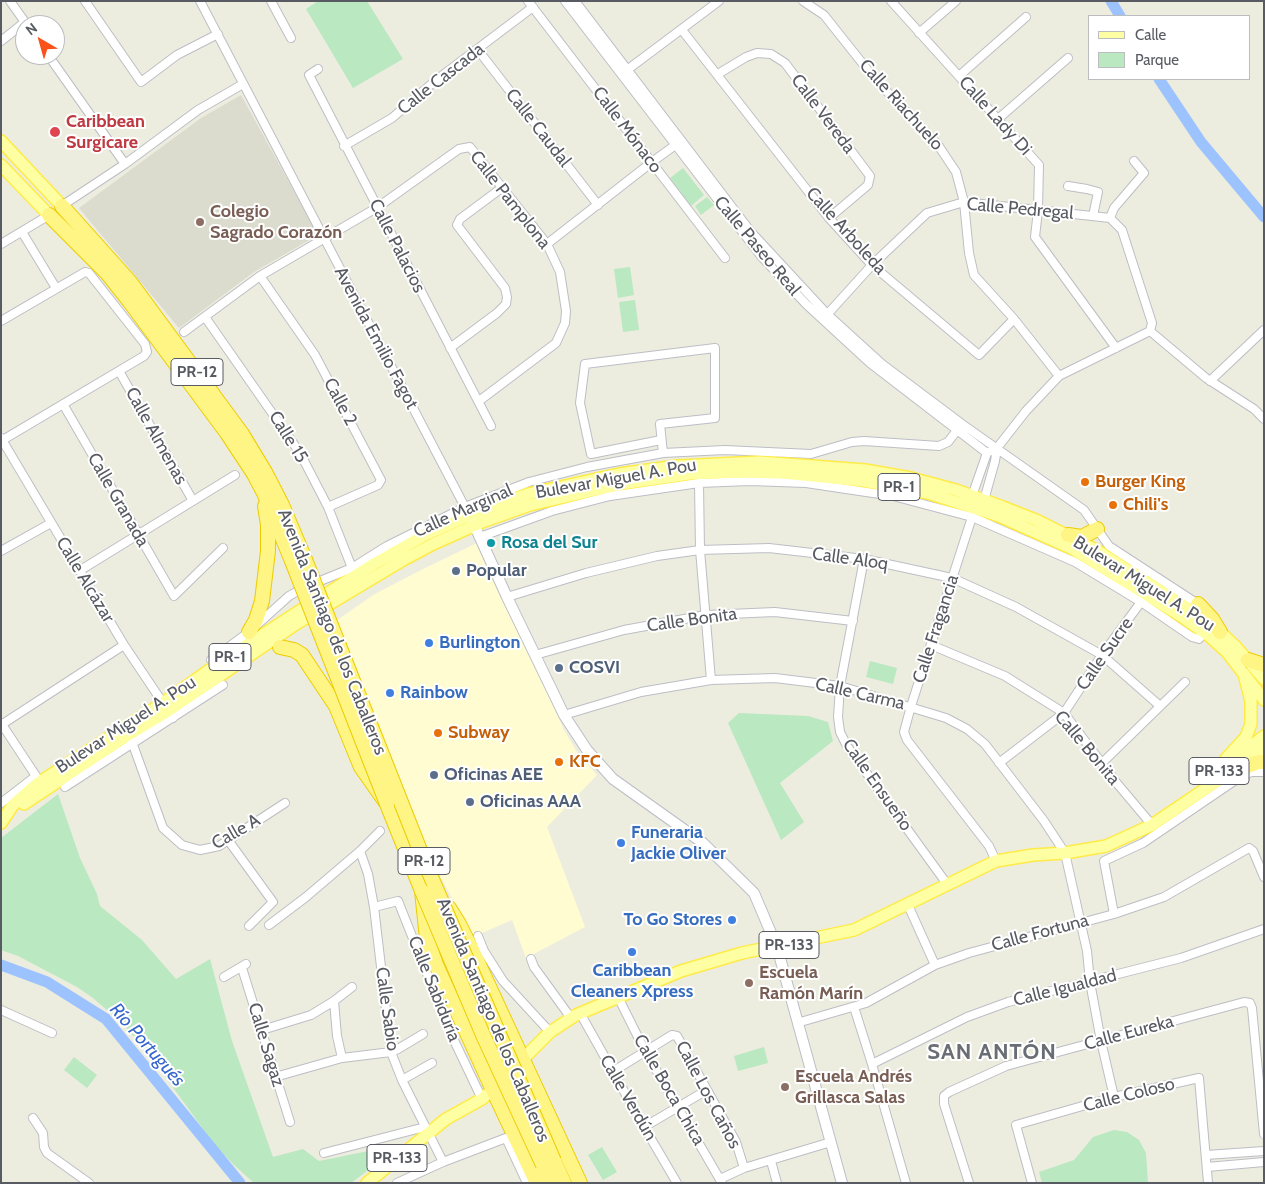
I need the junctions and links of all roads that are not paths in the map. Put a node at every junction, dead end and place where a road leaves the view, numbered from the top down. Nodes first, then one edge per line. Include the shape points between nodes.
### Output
1 (10, 1) edge
2 (85, 1) edge
3 (200, 1) edge
4 (271, 1) edge
5 (566, 1) edge
6 (575, 1) edge
7 (719, 1) edge
8 (802, 1) edge
9 (891, 1) edge
10 (956, 1) edge
11 (531, 4) edge
12 (20, 15) edge
13 (1026, 17) dead end
14 (682, 30) junction
15 (15, 31) edge
16 (919, 33) junction
17 (218, 34) junction
18 (291, 38) dead end
19 (1, 41) edge
20 (478, 50) junction
21 (1068, 58) dead end
22 (55, 65) edge
23 (318, 70) dead end
24 (627, 70) junction
25 (718, 74) junction
26 (959, 76) junction
27 (244, 84) junction
28 (998, 119) junction
29 (1, 141) edge
30 (678, 143) junction
31 (344, 146) junction
32 (1134, 161) dead end
33 (652, 162) junction
34 (125, 164) junction
35 (1, 165) edge
36 (1068, 186) dead end
37 (503, 187) junction
38 (964, 202) junction
39 (598, 205) junction
40 (62, 206) junction
41 (378, 207) junction
42 (1038, 210) junction
43 (50, 214) junction
44 (1093, 216) junction
45 (829, 218) junction
46 (1110, 218) junction
47 (22, 232) junction
48 (324, 238) junction
49 (1, 244) edge
50 (547, 244) junction
51 (725, 258) dead end
52 (872, 265) junction
53 (260, 276) junction
54 (56, 288) junction
55 (205, 317) junction
56 (825, 317) junction
57 (1014, 319) junction
58 (1, 321) edge
59 (1264, 330) edge
60 (1150, 331) junction
61 (184, 332) dead end
62 (450, 348) junction
63 (1116, 348) junction
64 (120, 371) junction
65 (1059, 376) junction
66 (1210, 381) junction
67 (479, 402) junction
68 (63, 404) junction
69 (1264, 419) edge
70 (491, 426) dead end
71 (960, 427) junction
72 (2, 440) edge
73 (661, 440) junction
74 (997, 448) junction
75 (663, 453) junction
76 (987, 453) junction
77 (235, 475) dead end
78 (699, 484) junction
79 (264, 493) junction
80 (192, 500) junction
81 (976, 506) junction
82 (328, 507) junction
83 (469, 516) junction
84 (51, 523) junction
85 (1097, 529) junction
86 (138, 534) junction
87 (1068, 535) junction
88 (480, 537) junction
89 (223, 548) dead end
90 (700, 550) junction
91 (1, 551) edge
92 (298, 559) junction
93 (864, 559) junction
94 (352, 568) junction
95 (79, 571) junction
96 (952, 578) junction
97 (506, 597) junction
98 (1142, 602) junction
99 (1198, 604) joint
100 (706, 615) junction
101 (853, 622) junction
102 (248, 632) junction
103 (1204, 632) junction
104 (1220, 632) junction
105 (124, 645) junction
106 (931, 645) junction
107 (280, 647) dead end
108 (535, 655) junction
109 (1102, 655) junction
110 (211, 660) dead end
111 (1264, 665) edge
112 (1246, 666) junction
113 (1264, 678) edge
114 (710, 680) junction
115 (1185, 682) dead end
116 (223, 684) dead end
117 (840, 686) junction
118 (1264, 700) edge
119 (911, 706) junction
120 (1160, 706) junction
121 (168, 711) junction
122 (1064, 713) junction
123 (564, 714) junction
124 (2, 724) edge
125 (1264, 736) edge
126 (132, 742) junction
127 (1264, 749) edge
128 (1264, 762) edge
129 (999, 763) junction
130 (1102, 763) junction
131 (1264, 772) edge
132 (1221, 773) junction
133 (65, 787) dead end
134 (1, 803) edge
135 (284, 803) dead end
136 (387, 804) junction
137 (3, 821) edge
138 (1152, 825) junction
139 (380, 831) dead end
140 (228, 840) junction
141 (360, 851) junction
142 (1066, 854) junction
143 (996, 861) junction
144 (1264, 877) edge
145 (947, 884) junction
146 (428, 888) junction
147 (908, 905) junction
148 (374, 907) junction
149 (1114, 914) junction
150 (1080, 923) junction
151 (269, 925) dead end
152 (249, 926) dead end
153 (1264, 929) edge
154 (478, 936) dead end
155 (776, 947) junction
156 (531, 959) dead end
157 (936, 965) junction
158 (224, 977) dead end
159 (1090, 982) junction
160 (352, 987) dead end
161 (618, 997) junction
162 (334, 1001) junction
163 (854, 1007) junction
164 (3, 1013) edge
165 (576, 1016) junction
166 (797, 1024) junction
167 (262, 1030) junction
168 (550, 1032) junction
169 (52, 1033) dead end
170 (423, 1034) dead end
171 (1101, 1041) junction
172 (645, 1051) junction
173 (391, 1052) junction
174 (342, 1058) junction
175 (523, 1059) junction
176 (432, 1063) dead end
177 (872, 1064) junction
178 (612, 1072) junction
179 (275, 1077) junction
180 (402, 1080) junction
181 (707, 1090) junction
182 (487, 1094) junction
183 (1114, 1097) junction
184 (678, 1106) junction
185 (33, 1118) dead end
186 (290, 1122) dead end
187 (644, 1127) junction
188 (427, 1130) junction
189 (1264, 1134) edge
190 (831, 1142) junction
191 (1264, 1151) edge
192 (324, 1153) dead end
193 (1206, 1155) junction
194 (771, 1160) junction
195 (443, 1162) junction
196 (1264, 1162) edge
197 (548, 1163) junction
198 (1207, 1167) junction
199 (744, 1168) junction
200 (722, 1181) edge
201 (90, 1183) edge
202 (367, 1183) edge
203 (397, 1183) edge
204 (527, 1183) edge
205 (537, 1183) edge
206 (550, 1183) edge
207 (564, 1183) edge
208 (580, 1183) edge
209 (677, 1183) edge
210 (777, 1183) edge
211 (842, 1183) edge
212 (906, 1183) edge
213 (969, 1183) edge
214 (1032, 1183) edge
215 (1208, 1183) edge

1 - 12 street
2 - 17 street via 141,82 178,55
3 - 17 street, Avenida Emilio Fagot
4 - 18 street
5 - 30 street, Calle Paseo Real
6 - 24 street, Calle Paseo Real
7 - 14 street
8 - 38 street, Calle Riachuelo via 824,15 874,78 938,145 956,172
9 - 16 street, Calle Lady Di
10 - 16 street
11 - 20 street, Calle Cascada
11 - 33 street, Calle Mónaco
13 - 26 street
14 - 24 street
14 - 25 street, Calle Arboleda
15 - 19 street
16 - 26 street, Calle Lady Di
17 - 27 street, Avenida Emilio Fagot
20 - 31 street, Calle Cascada via 392,118
20 - 39 street, Calle Caudal
21 - 28 street
22 - 34 street
23 - 31 street, Calle Palacios via 309,75
24 - 30 street, Calle Paseo Real
25 - 45 street, Calle Arboleda
25 - 45 street, Calle Vereda via 757,52 771,54 784,63 870,176 868,185
26 - 28 street, Calle Lady Di
27 - 34 street via 198,110
27 - 48 street, Avenida Emilio Fagot
28 - 42 street, Calle Lady Di via 1039,164
29 - 40 main road, Avenida Santiago de los Caballeros / PR-12
30 - 33 street
30 - 56 street, Calle Paseo Real via 761,256 806,304
31 - 41 street, Calle Palacios
32 - 46 street via 1144,173 1114,208
33 - 39 street
33 - 51 street, Calle Mónaco
34 - 40 street
35 - 43 main road, Avenida Santiago de los Caballeros / PR-12
36 - 44 street via 1098,192
37 - 41 street, Calle Pamplona via 472,149 464,147
37 - 50 street, Calle Pamplona
37 - 62 street via 460,219 457,225 505,288 506,304
38 - 42 street, Calle Pedregal
38 - 52 street, Calle Pedregal via 927,213
38 - 57 street, Calle Riachuelo via 974,275
39 - 50 street
40 - 43 street
40 - 92 highway, Avenida Santiago de los Caballeros / PR-12 via 130,282 242,434 282,505
41 - 48 street, Calle Pamplona
41 - 62 street, Calle Palacios
42 - 44 street, Calle Pedregal
42 - 63 street, Calle Lady Di via 1035,237
43 - 47 street
43 - 79 highway, Avenida Santiago de los Caballeros / PR-12 via 106,273 155,334 227,433
44 - 46 street, Calle Pedregal
45 - 52 street, Calle Arboleda
46 - 60 street via 1122,230 1152,323
47 - 49 street
47 - 54 street
48 - 53 street, Calle Pamplona
48 - 83 street, Avenida Emilio Fagot
50 - 67 street, Calle Pamplona via 560,272 565,297 566,317 561,334 554,345
52 - 56 street, Calle Pedregal
52 - 57 street, Calle Arboleda via 979,355
53 - 55 street, Calle Pamplona
53 - 82 street, Calle 2 via 315,355 381,480 378,485
54 - 58 street
54 - 64 street via 85,272 89,273 145,344 147,352 144,356
55 - 61 street, Calle Pamplona
55 - 82 street, Calle 15 via 282,425
56 - 71 street, Calle Paseo Real via 870,363
57 - 65 street, Calle Riachuelo
59 - 66 street
60 - 63 street
60 - 66 street
62 - 67 street, Calle Palacios
63 - 65 street
64 - 68 street
64 - 80 street, Calle Almenas
65 - 74 street
66 - 69 street
67 - 70 street, Calle Palacios
68 - 72 street
68 - 86 street, Calle Granada
71 - 74 street, Calle Paseo Real
71 - 75 street, Calle Marginal via 948,442 939,446 864,441 811,454 725,450
71 - 76 street, Calle Paseo Real
72 - 84 street, Calle Alcázar
73 - 73 street via 660,424 715,418 715,348 585,364 580,402 591,454
73 - 75 street
74 - 76 street
74 - 81 street via 995,461
74 - 85 street via 1084,510
75 - 83 street, Calle Marginal via 587,467 530,482
76 - 81 street
77 - 80 street
78 - 81 street via 806,482
78 - 88 street via 610,496 552,511
78 - 90 street
79 - 92 highway, Avenida Santiago de los Caballeros / PR-12
79 - 102 highway via 268,551 262,601
80 - 86 street
81 - 83 main road, Bulevar Miguel A. Pou / PR-1 via 864,481 782,473 719,472 612,486
81 - 87 main road, Bulevar Miguel A. Pou / PR-1 via 1036,520
81 - 96 street, Calle Fragancia
81 - 98 street
81 - 103 main road, Bulevar Miguel A. Pou / PR-1 via 1073,549
82 - 94 street, Calle 15
83 - 88 street
83 - 94 street, Calle Marginal via 387,546
83 - 121 main road, Bulevar Miguel A. Pou / PR-1 via 296,624
84 - 91 street
84 - 95 street, Calle Alcázar
85 - 87 highway via 1082,536
85 - 99 street via 1110,546
86 - 89 street, Calle Granada via 174,596
86 - 95 street
87 - 104 main road, Bulevar Miguel A. Pou / PR-1 via 1109,558
88 - 97 street
90 - 93 street, Calle Aloq via 770,548
90 - 97 street, Calle Aloq via 586,572
90 - 100 street
92 - 136 highway, Avenida Santiago de los Caballeros / PR-12, bridge
92 - 146 highway, Avenida Santiago de los Caballeros / PR-12, bridge via 396,792
93 - 96 street, Calle Aloq
93 - 101 street, Calle Ensueño
94 - 102 street, Calle Marginal via 289,596
95 - 105 street, Calle Alcázar
96 - 106 street, Calle Fragancia
96 - 109 street, Calle Aloq via 1016,607
97 - 108 street
98 - 103 street via 1192,637 1199,639
98 - 109 street, Calle Sucre
99 - 104 highway
100 - 101 street, Calle Bonita via 775,612
100 - 108 street, Calle Bonita via 624,630
100 - 114 street
101 - 117 street, Calle Ensueño
102 - 110 street, Calle Marginal
103 - 112 main road, Bulevar Miguel A. Pou / PR-1
104 - 112 main road, Bulevar Miguel A. Pou / PR-1
105 - 121 street, Calle Alcázar
105 - 124 street
106 - 119 street, Calle Fragancia
106 - 122 street, Calle Bonita via 1005,676
107 - 136 highway, bridge via 302,655 336,706 361,767
108 - 123 street
109 - 120 street, Calle Aloq
109 - 122 street, Calle Sucre
111 - 112 highway
112 - 113 main road, Bulevar Miguel A. Pou / PR-1
112 - 118 main road, Bulevar Miguel A. Pou / PR-1
112 - 132 main road via 1251,724 1246,737 1226,759
114 - 117 street, Calle Carma via 775,678
114 - 123 street, Calle Carma via 641,692
115 - 120 street
116 - 121 street
117 - 119 street, Calle Carma
117 - 145 street, Calle Ensueño via 838,717 840,732 847,746
119 - 129 street, Calle Carma via 946,718 967,730 985,744
119 - 143 street, Calle Fragancia via 904,732 907,740 989,846
120 - 130 street
121 - 126 street
121 - 137 main road, Bulevar Miguel A. Pou / PR-1
122 - 129 street, Calle Sucre
122 - 130 street, Calle Bonita
123 - 155 street via 587,750 613,779 702,843 754,893
124 - 134 street via 36,776
125 - 132 main road, PR-133
126 - 133 street
126 - 140 street, Calle A via 163,828 172,838 200,850 219,846
127 - 132 main road, PR-133
128 - 132 highway
129 - 142 street, Calle Carma
130 - 138 street, Calle Bonita
131 - 149 street via 1240,776 1143,843 1104,861
132 - 138 main road, PR-133
135 - 140 street, Calle A
136 - 146 highway, Avenida Santiago de los Caballeros / PR-12
138 - 142 main road, PR-133 via 1106,846
139 - 141 street
140 - 152 street via 273,902
141 - 148 street, Calle Sabio
141 - 151 street
142 - 143 main road, PR-133
142 - 150 street
143 - 145 main road, PR-133
144 - 149 street, Calle Fortuna via 1254,850 1249,848 1164,897
145 - 147 main road, PR-133
146 - 175 highway, bridge via 459,924
146 - 182 highway, bridge via 427,939
146 - 197 highway, Avenida Santiago de los Caballeros / PR-12, bridge
147 - 155 main road, PR-133 via 854,930
147 - 157 street
148 - 173 street, Calle Sabio
148 - 182 street, Calle Sabiduría via 398,901 451,1034
149 - 150 street, Calle Fortuna
150 - 157 street, Calle Fortuna
150 - 159 street
153 - 159 street, Calle Igualdad via 1181,958
154 - 168 street via 503,981
155 - 161 main road, PR-133 via 707,963
155 - 166 street
156 - 165 street, Calle Verdún via 534,967
157 - 163 street, Calle Fortuna
158 - 167 street, Calle Sagaz via 244,966
159 - 171 street
159 - 177 street, Calle Igualdad via 1008,1002 967,1017
160 - 162 street
161 - 165 main road, PR-133
161 - 172 street, Calle Boca Chica
162 - 167 street via 311,1015
162 - 174 street
163 - 166 street, Calle Fortuna
163 - 177 street
164 - 169 street
165 - 168 main road, PR-133
165 - 178 street, Calle Verdún
166 - 190 street
167 - 179 street, Calle Sagaz
168 - 175 main road, PR-133
170 - 173 street
171 - 183 street
171 - 189 street, Calle Eureka via 1250,1003
171 - 213 street, Calle Eureka via 1006,1066 944,1096
172 - 178 street, Calle Los Caños
172 - 181 street, Calle Los Caños via 672,1035 677,1036
172 - 184 street, Calle Boca Chica
173 - 174 street
173 - 180 street, Calle Sabio
174 - 179 street
175 - 182 main road, PR-133
175 - 208 highway
176 - 180 street
177 - 212 street
178 - 187 street, Calle Verdún
179 - 186 street, Calle Sagaz
180 - 188 street, Calle Sabio
181 - 184 street
181 - 199 street, Calle Los Caños via 736,1142
182 - 188 main road, PR-133
182 - 205 highway
183 - 193 street, Calle Coloso via 1199,1078
183 - 214 street, Calle Coloso via 1016,1125
184 - 187 street
184 - 200 street, Calle Boca Chica
185 - 201 street via 42,1133 47,1153
187 - 209 street, Calle Verdún
188 - 192 street
188 - 195 street, Calle Sabio
188 - 202 main road, PR-133
190 - 194 street
190 - 211 street
191 - 193 street
193 - 198 street, Calle Coloso
194 - 199 street
194 - 210 street
195 - 203 street
195 - 204 street via 506,1138
196 - 198 street
197 - 206 highway, Avenida Santiago de los Caballeros / PR-12
197 - 207 highway, Avenida Santiago de los Caballeros / PR-12
198 - 215 street, Calle Coloso
199 - 200 street

